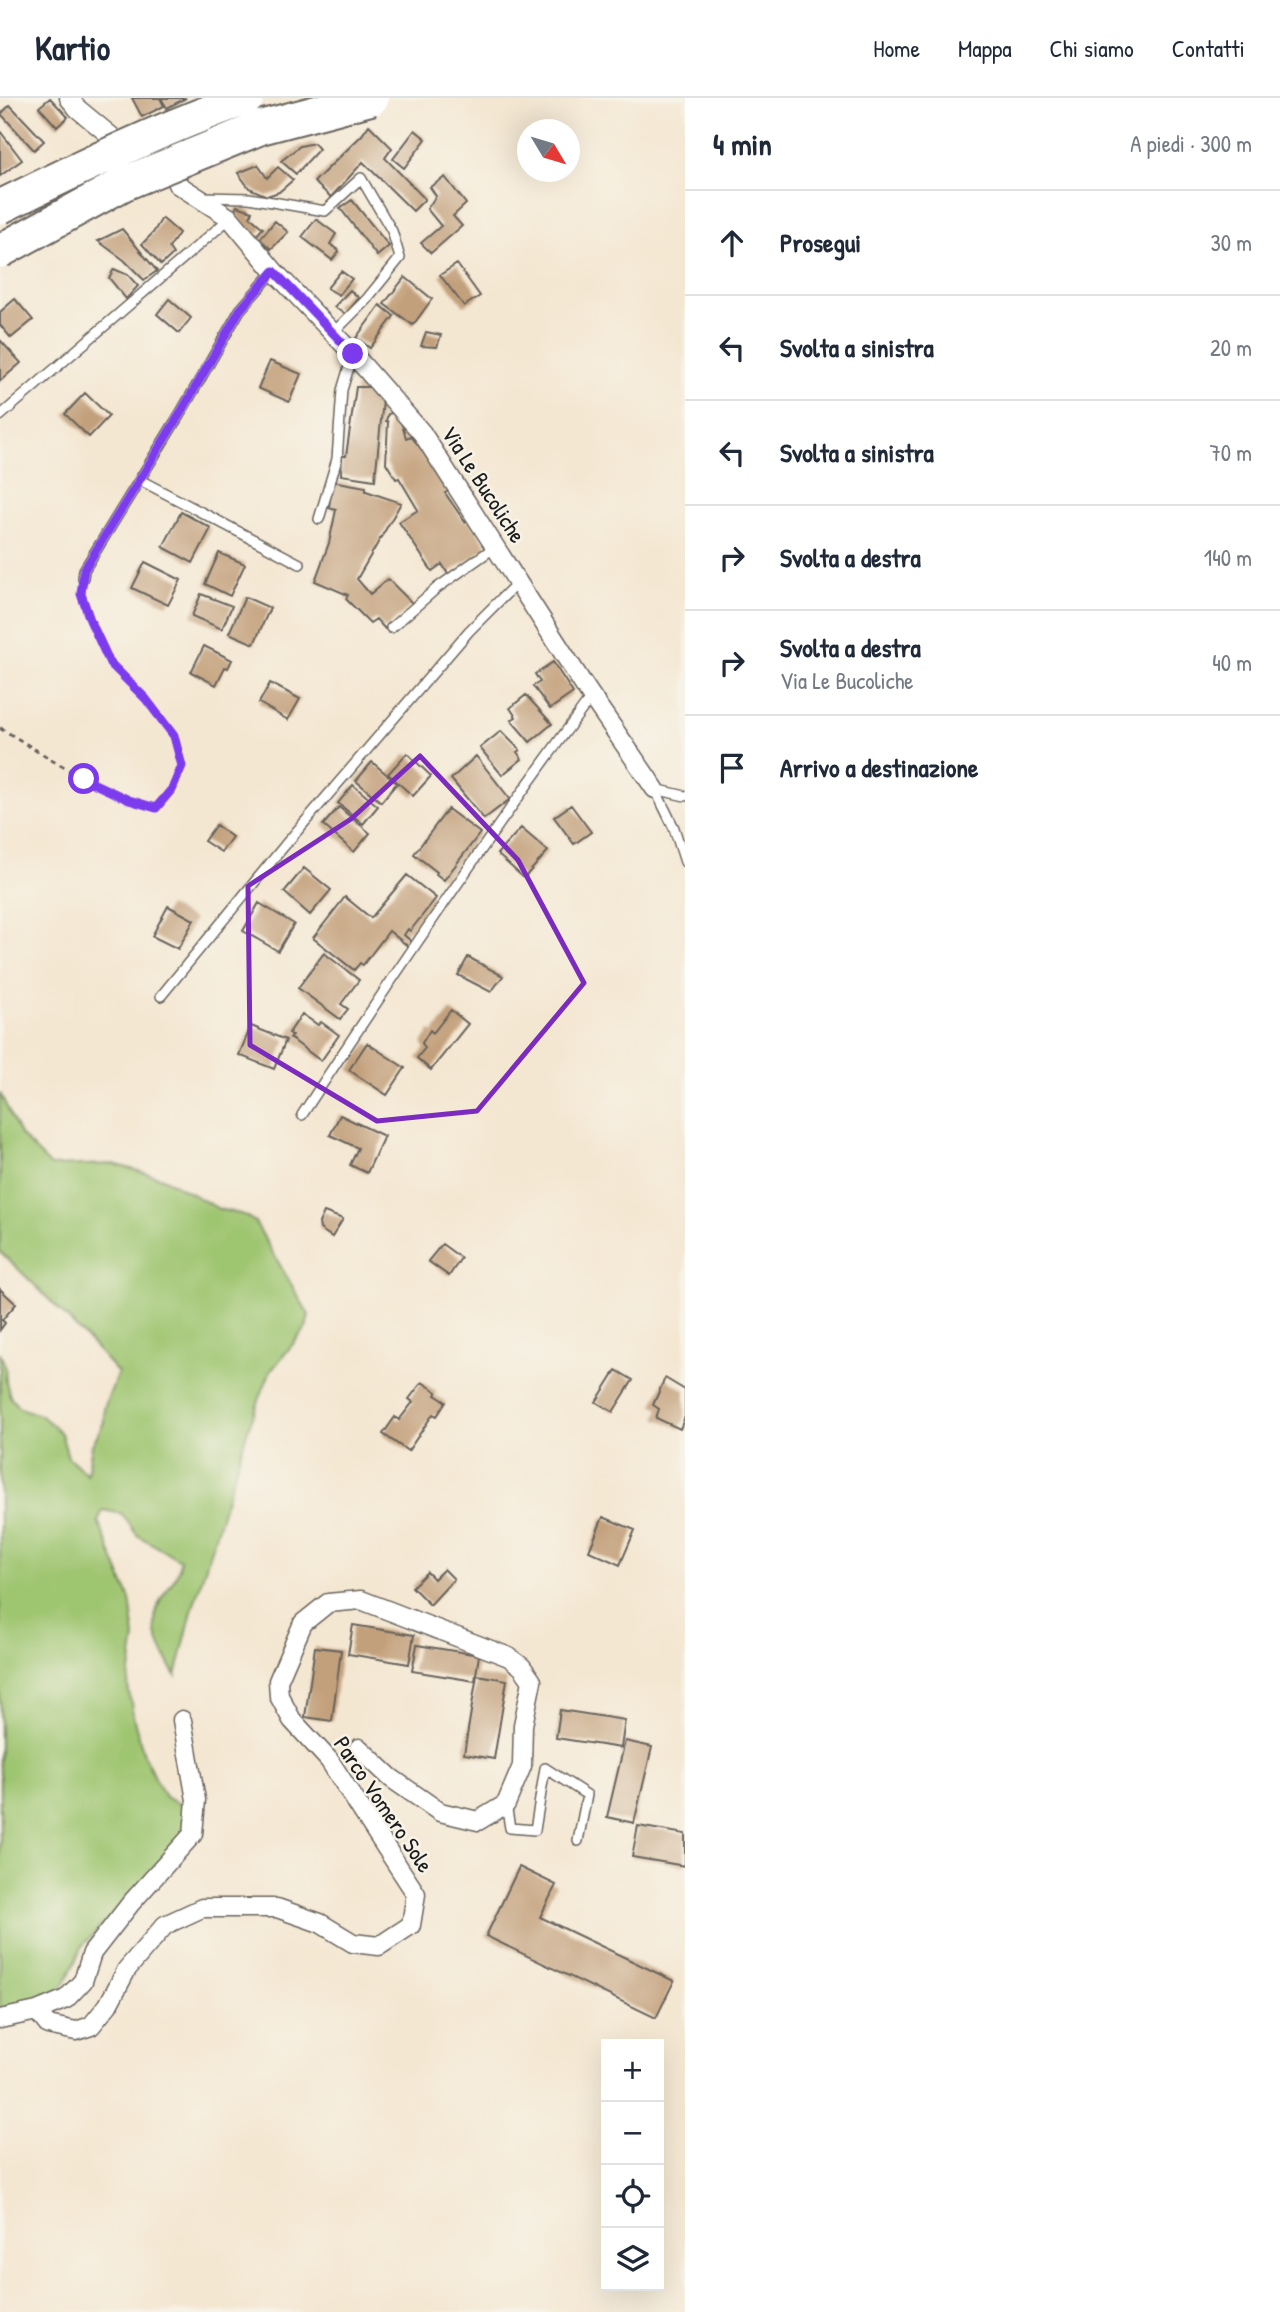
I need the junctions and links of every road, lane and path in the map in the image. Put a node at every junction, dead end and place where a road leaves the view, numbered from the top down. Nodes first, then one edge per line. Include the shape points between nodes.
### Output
1 (69, 98) edge
2 (247, 98) edge
3 (372, 98) edge
4 (112, 137) dead end
5 (177, 184) dead end
6 (197, 197) junction
7 (0, 207) edge
8 (230, 218) junction
9 (0, 251) edge
10 (274, 271) junction
11 (333, 333) junction
12 (353, 354) junction
13 (0, 416) edge
14 (140, 480) junction
15 (319, 519) dead end
16 (495, 547) junction
17 (300, 564) dead end
18 (83, 578) joint
19 (518, 582) junction
20 (391, 628) dead end
21 (592, 696) junction
22 (0, 728) edge
23 (655, 789) junction
24 (685, 796) edge
25 (685, 862) edge
26 (161, 996) dead end
27 (302, 1115) dead end
28 (181, 1720) dead end
29 (359, 1748) dead end
30 (506, 1804) junction
31 (578, 1841) dead end
32 (37, 2011) junction
33 (0, 2019) edge

1 - 4 street
2 - 7 highway, bridge via 105,155
3 - 9 highway, bridge via 261,127 123,184
5 - 6 street, Via Le Bucoliche
6 - 8 street, Via Le Bucoliche
6 - 11 lane via 249,198 326,211 361,178 392,231 400,258
8 - 10 street, Via Le Bucoliche
8 - 13 lane
10 - 11 street, Via Le Bucoliche
10 - 14 lane via 240,310
11 - 12 street, Via Le Bucoliche
12 - 15 lane via 342,390 337,459
12 - 16 street, Via Le Bucoliche via 422,433
14 - 17 lane
14 - 18 lane
16 - 19 street, Via Le Bucoliche
16 - 20 lane
18 - 22 path via 81,594 110,663 174,736 182,766 172,789 156,808 129,800 84,779
19 - 21 street, Via Le Bucoliche
19 - 26 lane via 469,631
21 - 23 street, Via Le Bucoliche
21 - 27 lane
23 - 24 lane
23 - 25 lane, Via Le Bucoliche
28 - 32 street via 196,1800 193,1835 92,1953 83,1981 66,1999
29 - 30 street, Parco Vomero Sole via 391,1778 440,1812 478,1821
30 - 31 lane via 510,1829 534,1830 545,1768 587,1795
30 - 32 street, Parco Vomero Sole via 522,1766 523,1725 532,1681 522,1667 509,1657 361,1600 328,1604 303,1623 278,1681 279,1696 292,1720 329,1760 416,1894 411,1925 379,1946 353,1943 320,1923 276,1908 202,1908 165,1925 127,1969 91,2026 75,2031 48,2025
32 - 33 street

